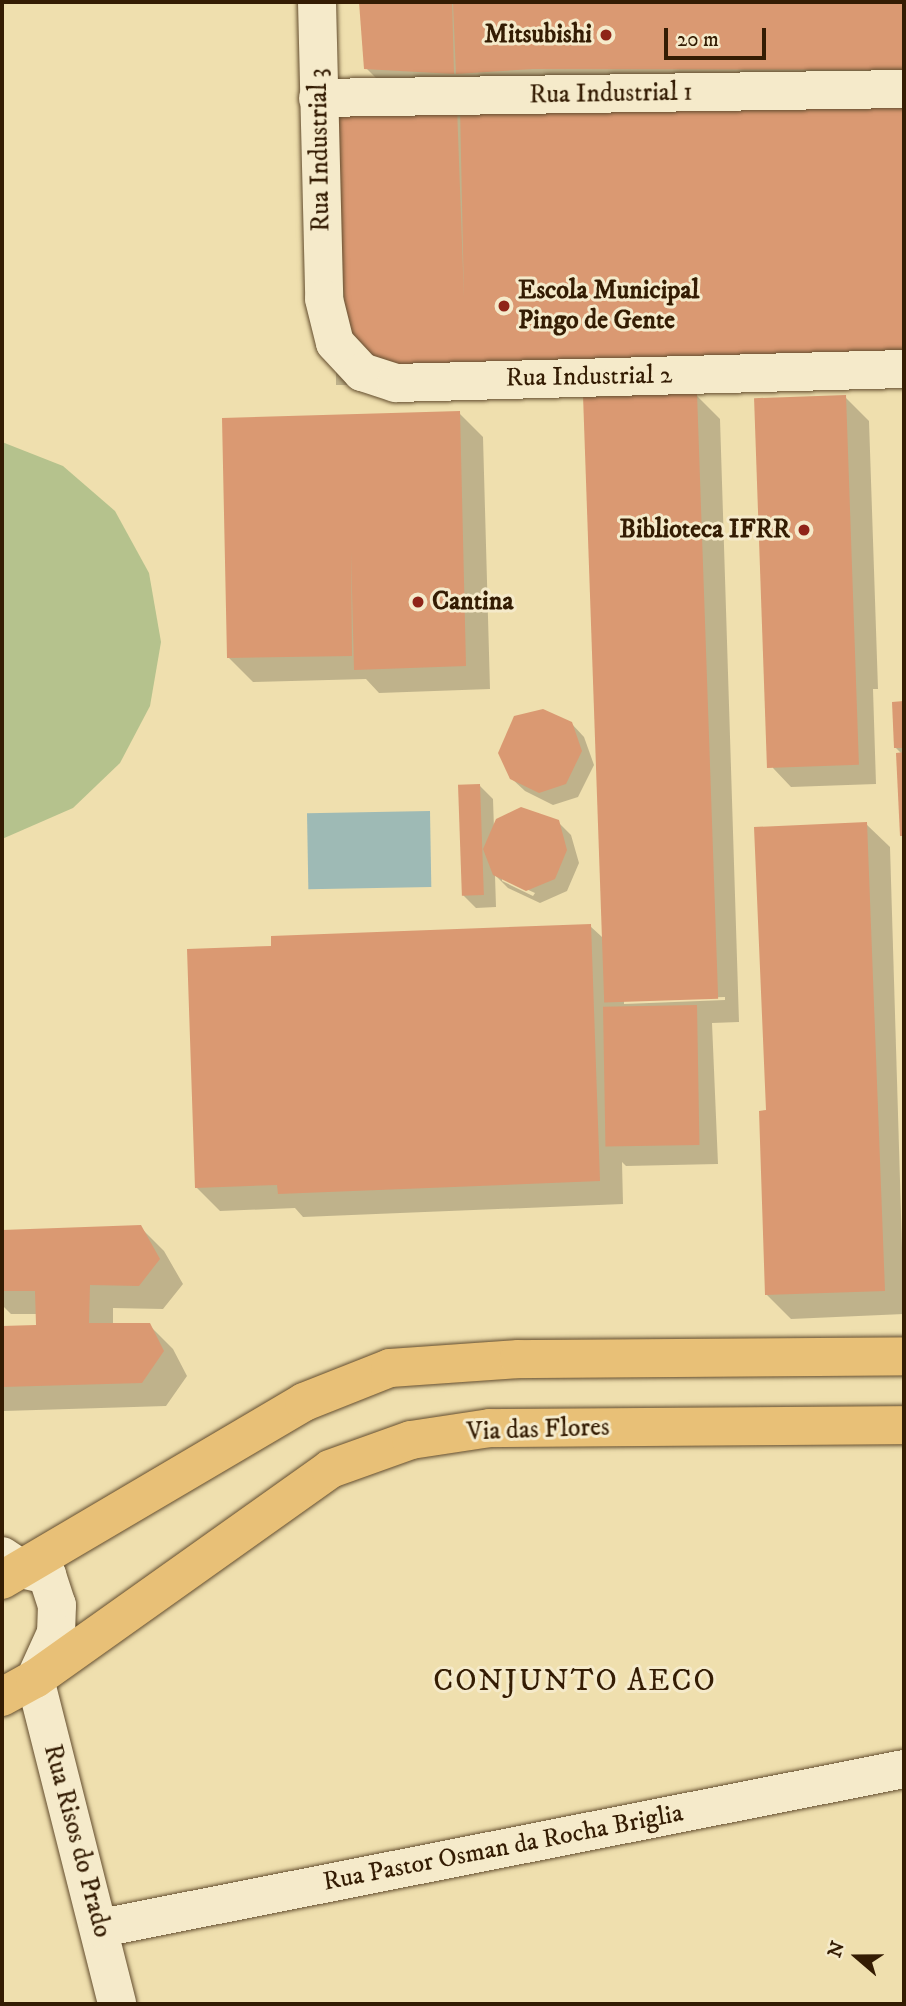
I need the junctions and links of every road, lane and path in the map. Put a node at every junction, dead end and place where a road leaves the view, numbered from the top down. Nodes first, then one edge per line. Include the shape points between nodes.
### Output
1 (317, 2) edge
2 (904, 89) edge
3 (318, 99) junction
4 (324, 299) joint
5 (904, 369) edge
6 (904, 1356) edge
7 (904, 1425) edge
8 (8, 1568) edge
9 (35, 1679) junction
10 (2, 1697) edge
11 (904, 1769) edge
12 (101, 1928) junction
13 (117, 2004) edge

1 - 3 street, Rua Industrial 3
2 - 3 street, Rua Industrial 1
3 - 4 street, Rua Industrial 3
4 - 5 street, Rua Industrial 2 via 329,328 341,354 362,372 389,383
6 - 8 main road via 519,1359 390,1368 304,1402
7 - 9 main road, Via das Flores via 489,1428 411,1440 330,1469
8 - 9 street via 47,1575 59,1618 49,1653
9 - 10 main road, Via das Flores
9 - 12 street, Rua Risos do Prado
11 - 12 street, Rua Pastor Osman da Rocha Briglia
12 - 13 street, Rua Risos do Prado

